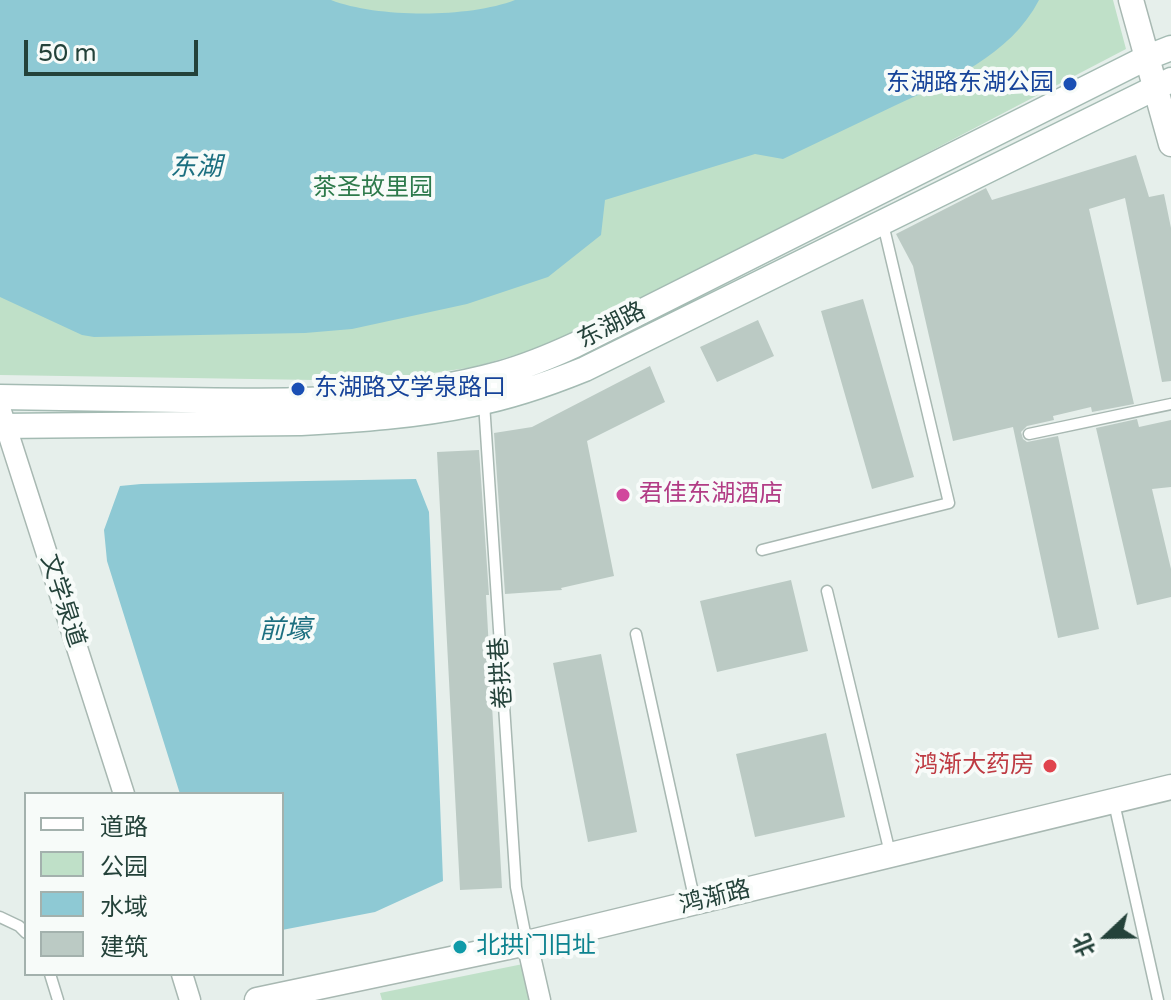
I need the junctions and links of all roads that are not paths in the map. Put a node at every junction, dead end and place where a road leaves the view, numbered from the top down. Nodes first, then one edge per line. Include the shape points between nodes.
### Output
1 (1131, 0) edge
2 (1171, 48) edge
3 (1148, 57) junction
4 (1164, 83) edge
5 (1171, 144) edge
6 (882, 222) junction
7 (0, 397) edge
8 (484, 402) junction
9 (1171, 404) edge
10 (2, 420) edge
11 (1029, 434) dead end
12 (762, 550) dead end
13 (827, 591) dead end
14 (636, 634) dead end
15 (1171, 787) edge
16 (123, 792) edge
17 (1114, 801) junction
18 (890, 855) junction
19 (695, 902) junction
20 (0, 917) edge
21 (24, 931) edge
22 (527, 943) junction
23 (51, 976) edge
24 (183, 976) edge
25 (58, 1000) edge
26 (190, 1000) edge
27 (257, 1000) edge
28 (540, 1000) edge
29 (1158, 1000) edge

1 - 3 main road
2 - 3 main road, 东湖路
3 - 4 main road
3 - 7 main road, 东湖路 via 575,345 504,373 429,389 288,401
4 - 5 main road
4 - 6 main road, 东湖路
6 - 8 main road, 东湖路 via 585,369
6 - 12 lane via 949,503
8 - 10 main road, 东湖路 via 301,423
8 - 22 lane, 卷拱巷 via 516,887
9 - 11 lane
10 - 16 street, 文学泉道
13 - 18 lane
14 - 19 lane
15 - 17 main road, 鸿渐路
17 - 18 main road, 鸿渐路
17 - 29 lane
18 - 19 main road, 鸿渐路
19 - 22 main road, 鸿渐路
20 - 21 lane
22 - 27 main road, 鸿渐路
22 - 28 street
23 - 25 lane
24 - 26 street

